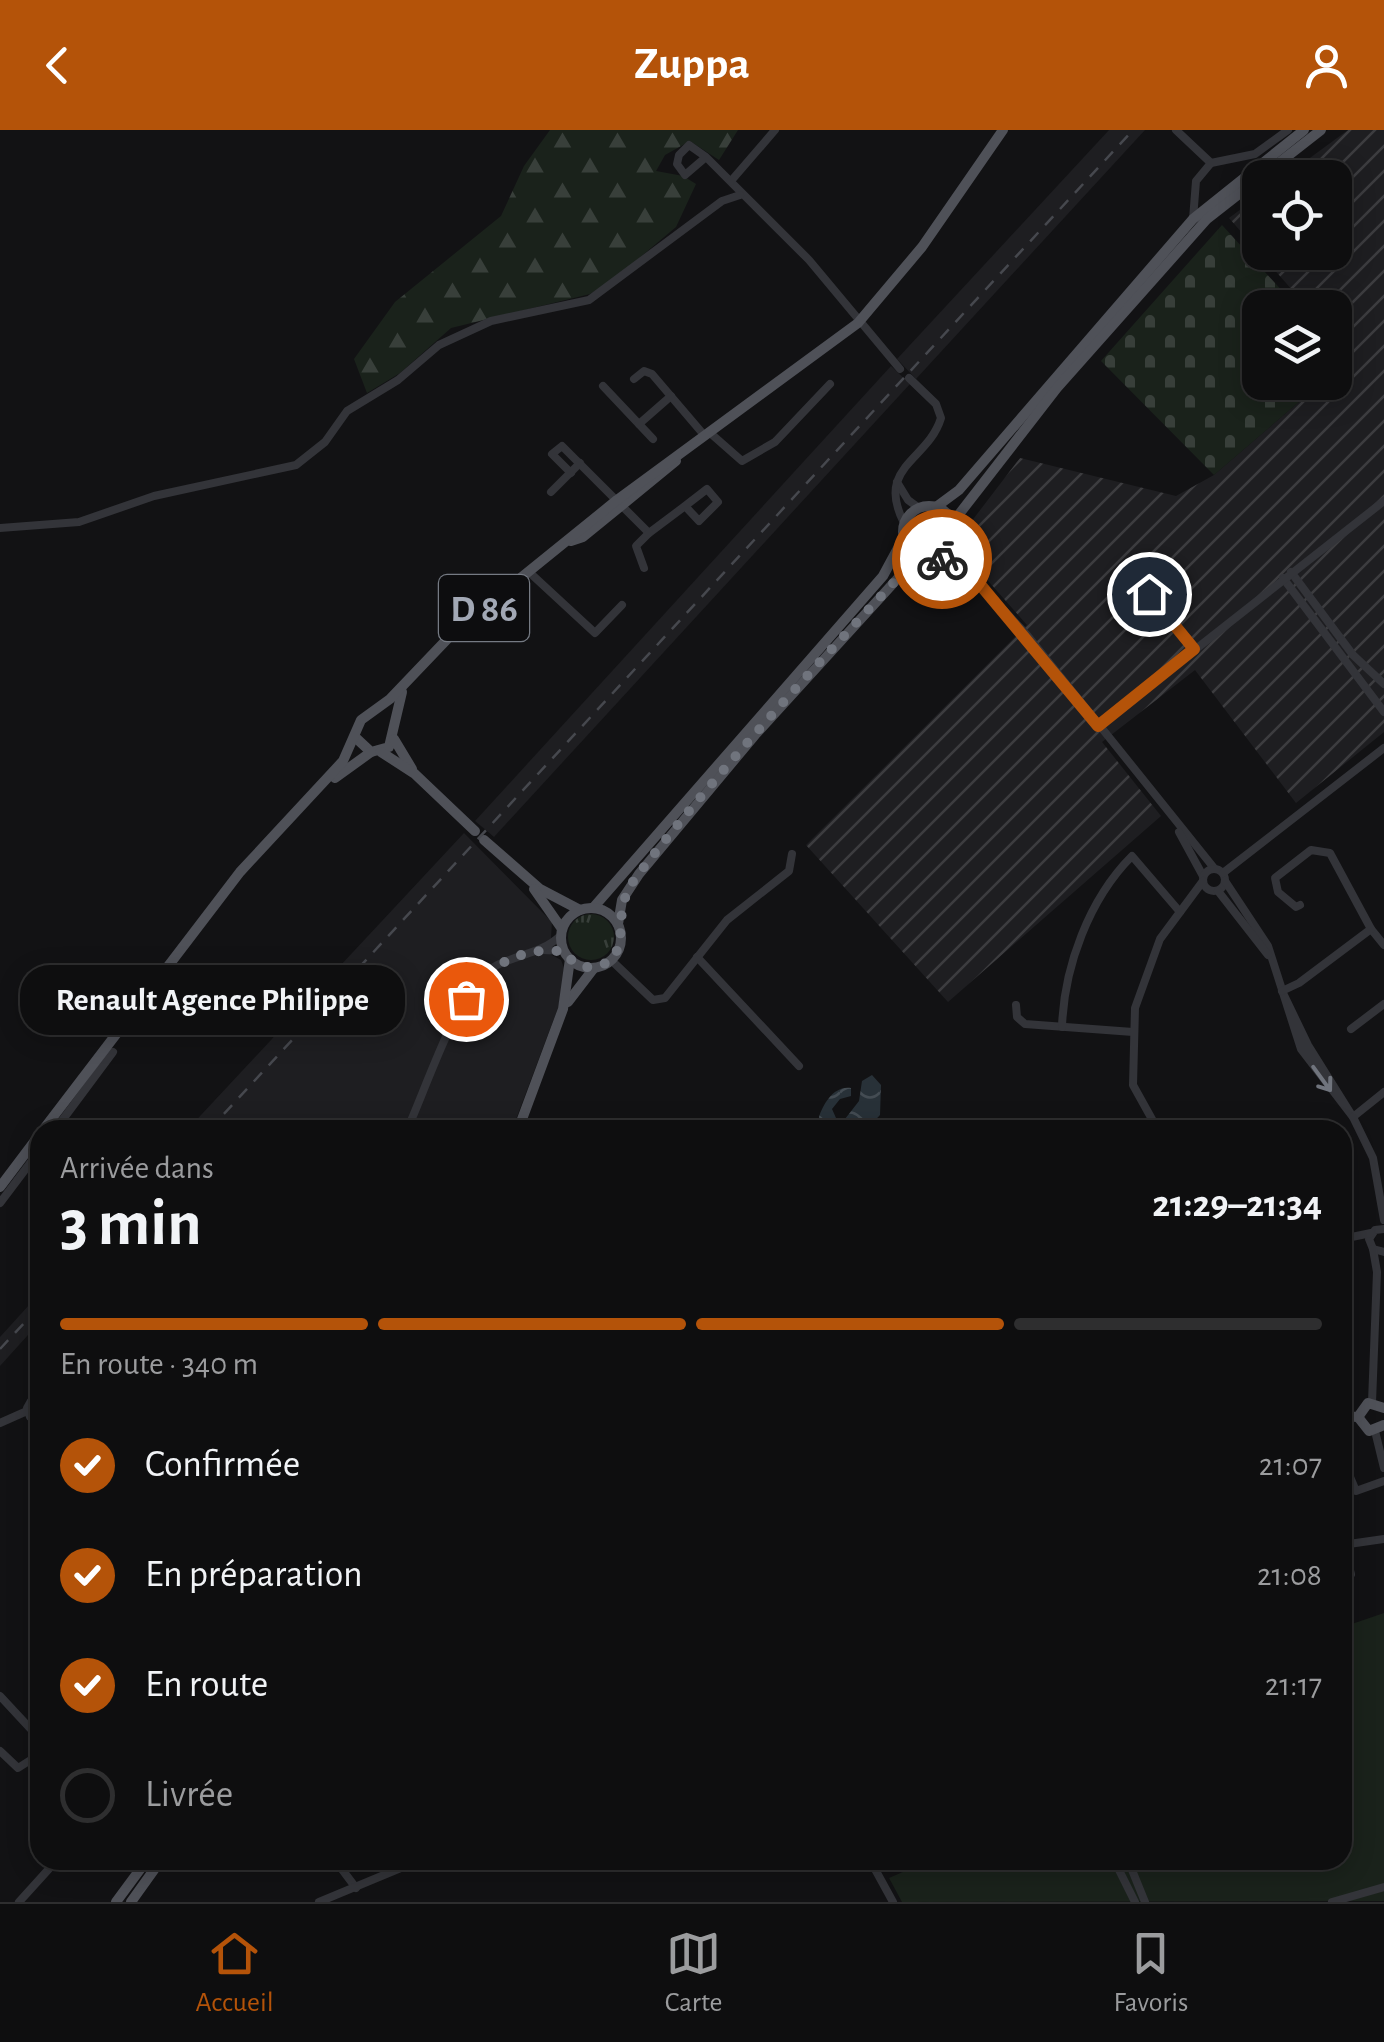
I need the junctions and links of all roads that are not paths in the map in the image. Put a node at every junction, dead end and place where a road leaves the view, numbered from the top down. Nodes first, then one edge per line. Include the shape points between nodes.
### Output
1 (774, 130) edge
2 (1002, 130) edge
3 (1176, 130) edge
4 (1288, 130) edge
5 (1304, 130) edge
6 (1320, 130) edge
7 (706, 157) dead end
8 (1211, 163) junction
9 (730, 181) junction
10 (740, 194) junction
11 (1193, 219) junction
12 (858, 323) junction
13 (900, 369) dead end
14 (909, 378) dead end
15 (634, 379) dead end
16 (830, 384) dead end
17 (602, 386) dead end
18 (670, 396) junction
19 (639, 424) junction
20 (707, 433) junction
21 (653, 439) dead end
22 (580, 463) junction
23 (570, 473) junction
24 (897, 482) junction
25 (551, 492) dead end
26 (1384, 501) edge
27 (620, 503) junction
28 (685, 506) dead end
29 (936, 507) junction
30 (919, 508) junction
31 (952, 522) junction
32 (904, 523) junction
33 (0, 528) edge
34 (649, 532) junction
35 (904, 538) junction
36 (953, 542) junction
37 (939, 556) junction
38 (926, 558) junction
39 (1126, 567) dead end
40 (644, 568) dead end
41 (529, 572) junction
42 (1287, 575) junction
43 (983, 588) junction
44 (622, 605) dead end
45 (1194, 649) junction
46 (406, 682) junction
47 (1384, 684) edge
48 (1384, 712) edge
49 (374, 714) junction
50 (392, 723) junction
51 (1098, 726) junction
52 (356, 738) junction
53 (394, 739) junction
54 (1384, 748) edge
55 (376, 752) junction
56 (415, 774) junction
57 (322, 787) junction
58 (1172, 820) junction
59 (792, 854) dead end
60 (1221, 874) junction
61 (524, 877) junction
62 (1203, 878) junction
63 (1213, 890) junction
64 (1300, 905) dead end
65 (593, 908) junction
66 (1183, 909) junction
67 (580, 910) junction
68 (618, 924) junction
69 (1371, 928) junction
70 (562, 932) junction
71 (1384, 945) edge
72 (543, 950) junction
73 (567, 956) junction
74 (697, 957) junction
75 (611, 960) junction
76 (1273, 963) junction
77 (595, 968) junction
78 (1282, 991) junction
79 (1384, 1004) edge
80 (1016, 1006) dead end
81 (563, 1009) junction
82 (1062, 1028) junction
83 (1351, 1029) dead end
84 (1133, 1032) junction
85 (113, 1052) dead end
86 (800, 1066) dead end
87 (1384, 1092) edge
88 (1353, 1117) junction
89 (50, 1120) edge
90 (62, 1120) edge
91 (413, 1120) edge
92 (522, 1120) edge
93 (1152, 1120) edge
94 (30, 1147) edge
95 (30, 1163) edge
96 (0, 1187) edge
97 (0, 1203) edge
98 (1379, 1203) junction
99 (1384, 1220) edge
100 (1377, 1230) edge
101 (1352, 1239) edge
102 (1358, 1239) junction
103 (1371, 1248) junction
104 (1384, 1253) edge
105 (1378, 1272) junction
106 (1372, 1402) junction
107 (30, 1403) edge
108 (1384, 1408) edge
109 (27, 1411) junction
110 (30, 1413) edge
111 (1352, 1416) edge
112 (1358, 1416) junction
113 (0, 1423) edge
114 (1379, 1428) edge
115 (1384, 1468) edge
116 (1352, 1480) edge
117 (1384, 1481) edge
118 (1384, 1539) edge
119 (1352, 1544) edge
120 (0, 1696) edge
121 (30, 1728) edge
122 (0, 1752) edge
123 (30, 1760) edge
124 (48, 1870) edge
125 (140, 1870) edge
126 (154, 1870) edge
127 (342, 1870) edge
128 (391, 1870) edge
129 (875, 1870) edge
130 (1119, 1870) edge
131 (1132, 1870) edge
132 (1384, 1887) edge
133 (356, 1888) junction
134 (19, 1902) edge
135 (116, 1902) edge
136 (131, 1902) edge
137 (319, 1902) edge
138 (892, 1902) edge
139 (1135, 1902) edge
140 (1145, 1902) edge
141 (1332, 1902) edge

1 - 9 street
2 - 12 main road, D 86 via 932,233
3 - 8 street
4 - 8 street via 1255,154
5 - 11 main road
6 - 31 main road via 1207,219 1057,388
7 - 9 street
8 - 11 street via 1196,181
9 - 10 street
10 - 12 street via 809,260
10 - 33 street via 589,300 491,321 438,345 347,411 325,442 296,464 154,496 79,522
11 - 29 main road via 960,490
12 - 13 street
12 - 20 main road, D 86
14 - 24 street via 941,418
15 - 18 street via 652,374
16 - 20 street via 775,442 742,462
17 - 19 street
18 - 19 street
18 - 20 street
19 - 21 street
20 - 27 main road, D 86
22 - 23 street
22 - 23 street via 562,446 552,454
22 - 27 street
23 - 25 street
24 - 30 street
24 - 32 street
26 - 42 street
27 - 34 street
27 - 41 main road, D 86
28 - 34 street
29 - 30 main road
29 - 31 main road
30 - 32 main road
31 - 36 main road
32 - 35 main road
34 - 40 street via 636,546
35 - 38 main road
35 - 65 main road via 883,576
36 - 37 main road
36 - 43 street
37 - 38 main road
37 - 43 street
38 - 68 main road via 899,577 734,760 628,889
39 - 45 street
41 - 44 street via 592,632 601,631
41 - 46 main road, D 86 via 454,632
42 - 45 street
42 - 47 street
42 - 48 street
43 - 51 street
45 - 51 street
46 - 49 main road, D 86
46 - 50 main road, D 86
49 - 50 main road
49 - 52 main road via 361,720
50 - 53 main road
51 - 58 street
52 - 55 main road
52 - 57 main road
53 - 55 main road
53 - 56 main road
54 - 60 street
55 - 56 main road
55 - 57 main road
56 - 61 main road
57 - 89 main road via 240,872
58 - 60 street
58 - 62 street
59 - 74 street via 788,871 740,906
60 - 62 street
60 - 63 street
60 - 76 street via 1261,931
61 - 67 main road
61 - 70 main road
62 - 63 street
62 - 66 street
63 - 66 street
63 - 76 street via 1251,928
64 - 69 street via 1278,892 1275,878 1312,850 1330,853
65 - 67 main road
65 - 68 main road
66 - 82 street via 1132,856 1099,899 1082,938
66 - 84 street via 1150,958
67 - 70 main road
68 - 75 main road via 621,939
69 - 71 street
69 - 78 street
70 - 72 street
70 - 73 main road
72 - 73 street
72 - 91 street via 497,965 474,985
73 - 77 main road
73 - 81 main road
74 - 75 street via 660,1001 636,988
74 - 86 street
75 - 77 main road
76 - 78 street
77 - 81 main road
78 - 88 street via 1301,1049
79 - 83 street
80 - 82 street via 1025,1024
81 - 92 main road
82 - 84 street
84 - 93 street via 1133,1085
85 - 90 street
87 - 88 street
88 - 98 street via 1373,1158
94 - 96 main road
95 - 97 street
98 - 99 street
98 - 100 street
100 - 102 street
100 - 103 street
101 - 102 street
102 - 103 street
103 - 104 street
103 - 105 street
104 - 105 street
105 - 106 street
106 - 108 main road
106 - 112 main road
107 - 109 street
109 - 110 street
109 - 113 street
111 - 112 main road
112 - 114 main road via 1365,1429
114 - 115 street
116 - 117 street via 1356,1490
118 - 119 street
120 - 121 street
122 - 123 street via 18,1768
124 - 134 street
125 - 135 main road
126 - 136 main road
127 - 133 street
128 - 133 street
129 - 138 street
130 - 139 street
131 - 140 street
132 - 141 street
133 - 137 street

